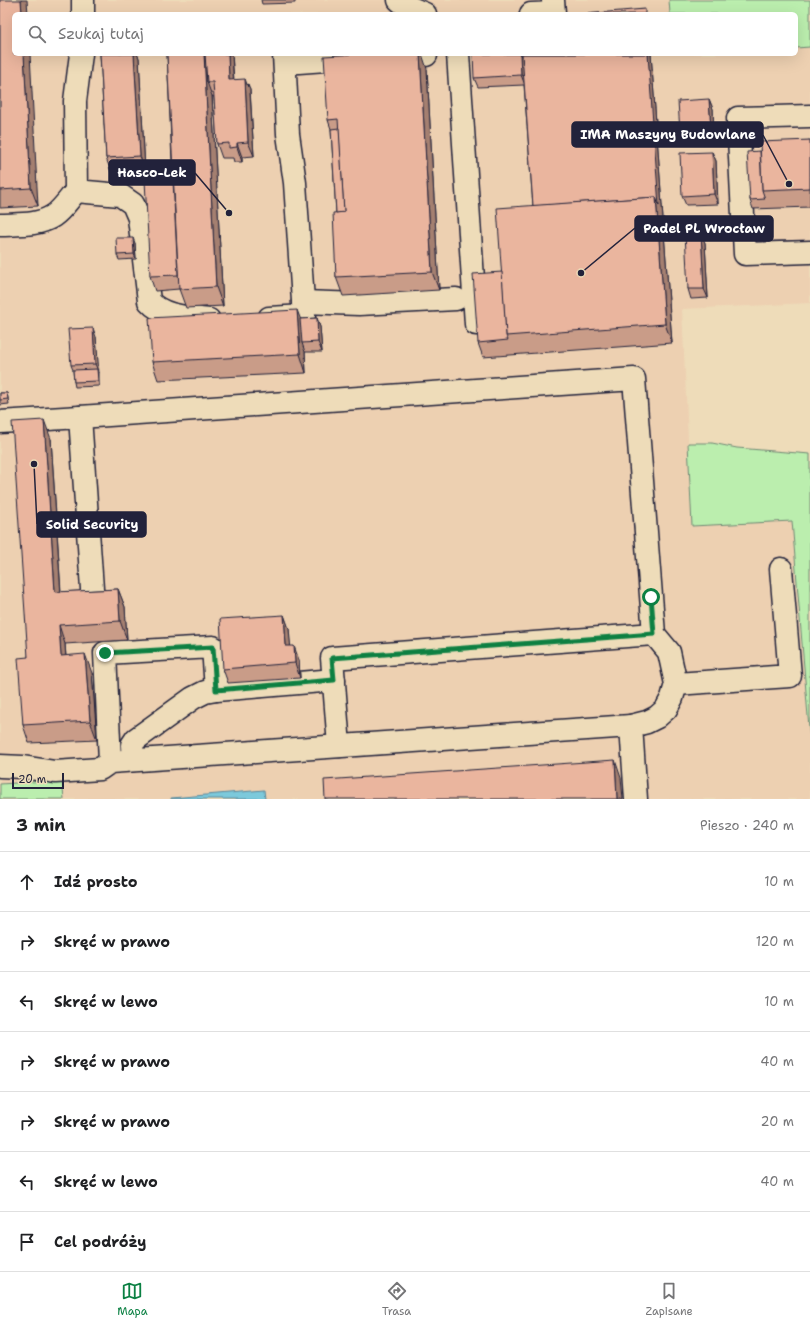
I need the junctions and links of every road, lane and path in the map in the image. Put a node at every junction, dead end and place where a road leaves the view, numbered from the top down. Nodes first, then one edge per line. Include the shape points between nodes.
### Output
1 (83, 0) edge
2 (399, 0) edge
3 (553, 0) edge
4 (83, 12) edge
5 (420, 12) edge
6 (554, 12) edge
7 (81, 56) edge
8 (406, 56) edge
9 (458, 56) edge
10 (285, 59) edge
11 (810, 116) edge
12 (76, 190) junction
13 (0, 225) edge
14 (810, 252) edge
15 (456, 299) dead end
16 (303, 302) junction
17 (249, 319) edge
18 (225, 320) edge
19 (476, 324) edge
20 (80, 417) junction
21 (0, 422) edge
22 (781, 569) dead end
23 (93, 603) edge
24 (654, 634) junction
25 (334, 680) junction
26 (676, 684) junction
27 (216, 690) junction
28 (631, 726) junction
29 (339, 746) junction
30 (133, 760) junction
31 (110, 762) junction
32 (0, 766) edge
33 (636, 799) edge

1 - 4 lane
2 - 5 lane
3 - 6 lane
7 - 12 lane via 75,101
8 - 10 lane
9 - 19 lane
10 - 16 lane via 288,134 295,183
11 - 14 lane via 738,118 745,254
12 - 13 lane via 54,216 44,221
12 - 18 lane via 120,195 133,204 139,218 149,301 154,307 175,316
15 - 16 lane via 359,304
16 - 17 lane via 304,316
20 - 21 lane
20 - 23 lane
20 - 24 lane via 634,379
22 - 26 lane via 790,676
24 - 25 lane via 332,658
24 - 26 lane via 669,652
25 - 27 lane
25 - 29 lane
26 - 28 lane via 666,709 647,722
27 - 30 lane via 193,698 136,738 132,745
27 - 31 lane via 213,647 105,653
28 - 29 lane
28 - 33 lane
29 - 30 lane
30 - 31 lane
31 - 32 lane via 100,769 55,772

